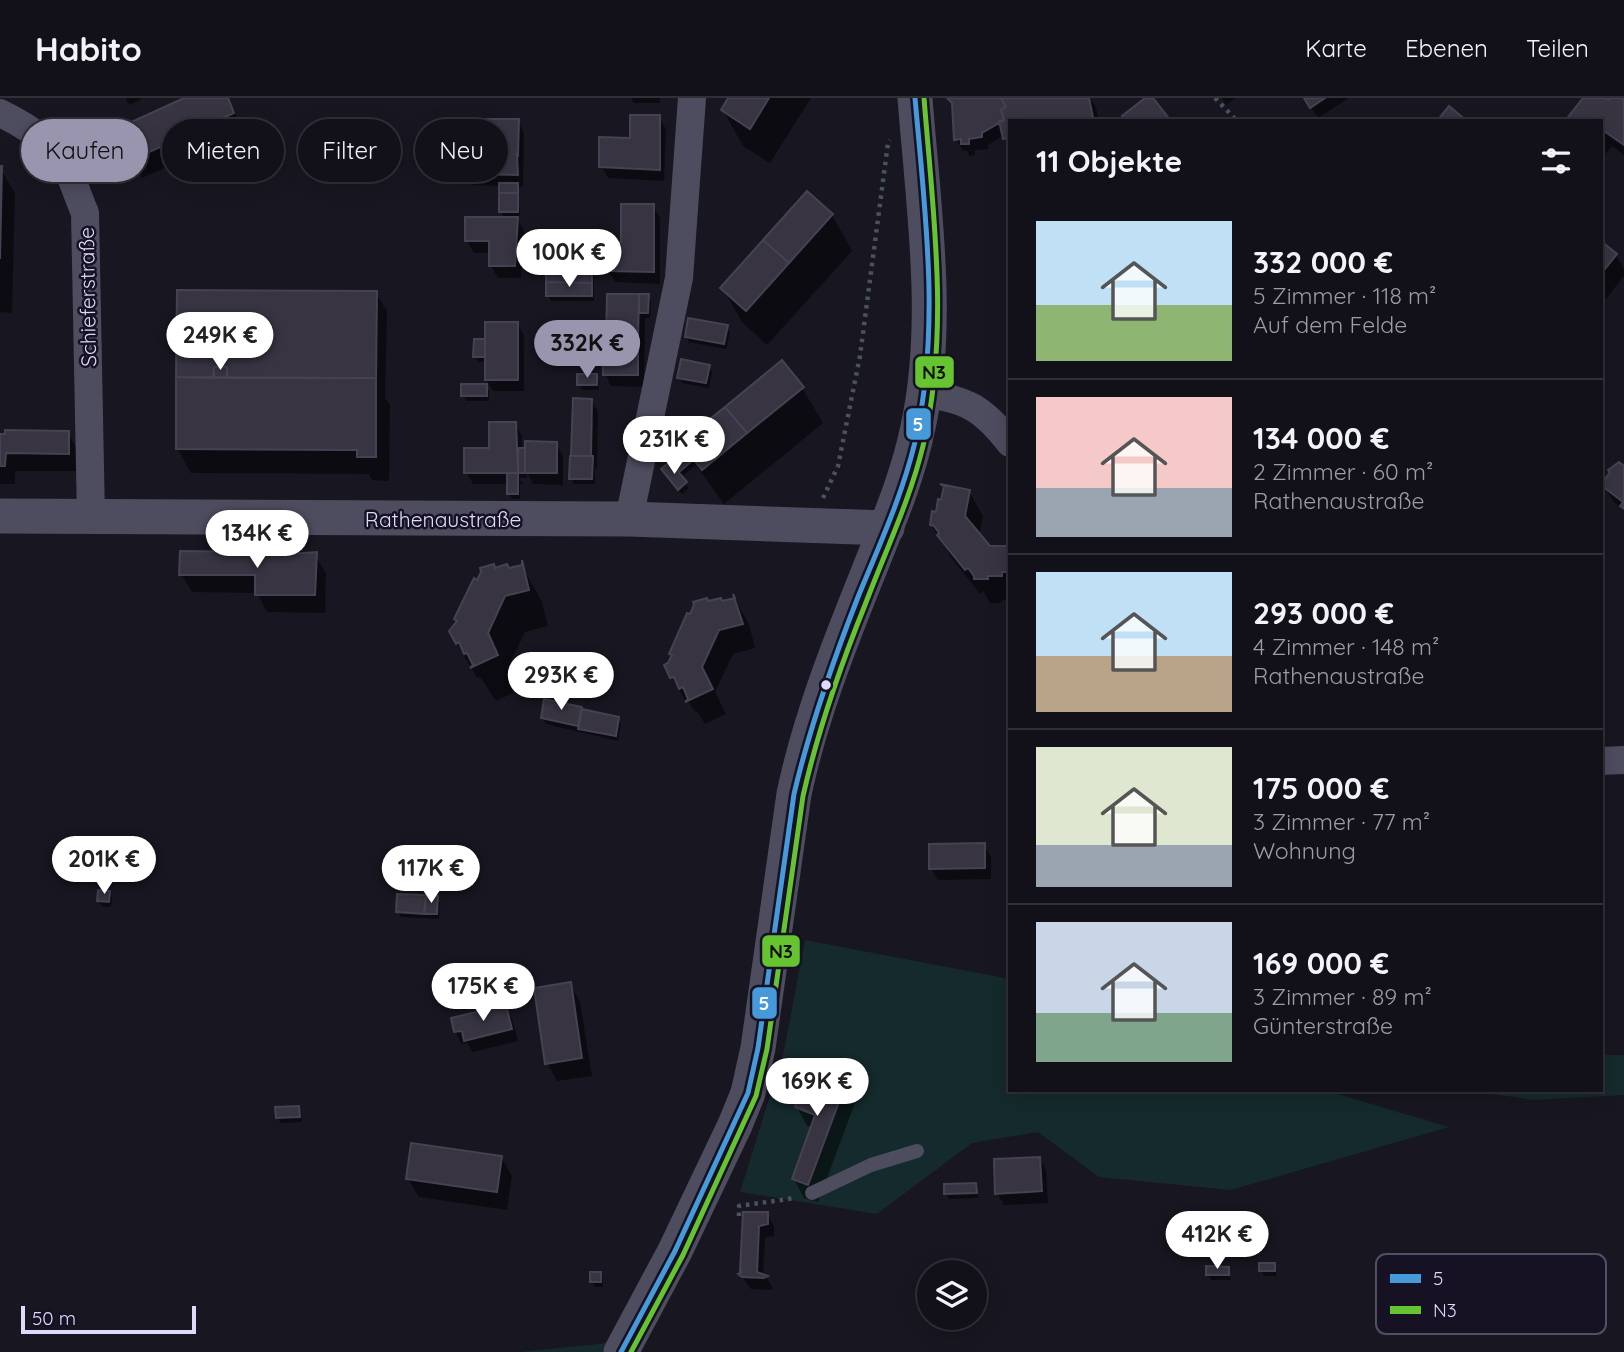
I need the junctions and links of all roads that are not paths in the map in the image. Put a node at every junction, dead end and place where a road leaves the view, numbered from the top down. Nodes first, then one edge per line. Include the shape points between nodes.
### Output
1 (692, 98) edge
2 (916, 104) edge
3 (0, 113) edge
4 (924, 393) junction
5 (1008, 440) edge
6 (0, 516) edge
7 (91, 518) junction
8 (628, 519) junction
9 (887, 528) junction
10 (1624, 760) edge
11 (1603, 761) edge
12 (917, 1151) dead end
13 (812, 1193) road end
14 (621, 1352) edge

1 - 8 street via 678,278
2 - 4 street via 928,305
3 - 7 street, Schieferstraße via 44,141 67,167 85,213
4 - 5 street via 961,401 983,413
4 - 9 street via 913,447
6 - 7 street, Rathenaustraße
7 - 8 street, Rathenaustraße
8 - 9 street, Rathenaustraße
9 - 14 street via 800,762 748,1093 681,1239
10 - 11 street
12 - 13 lane via 871,1165

